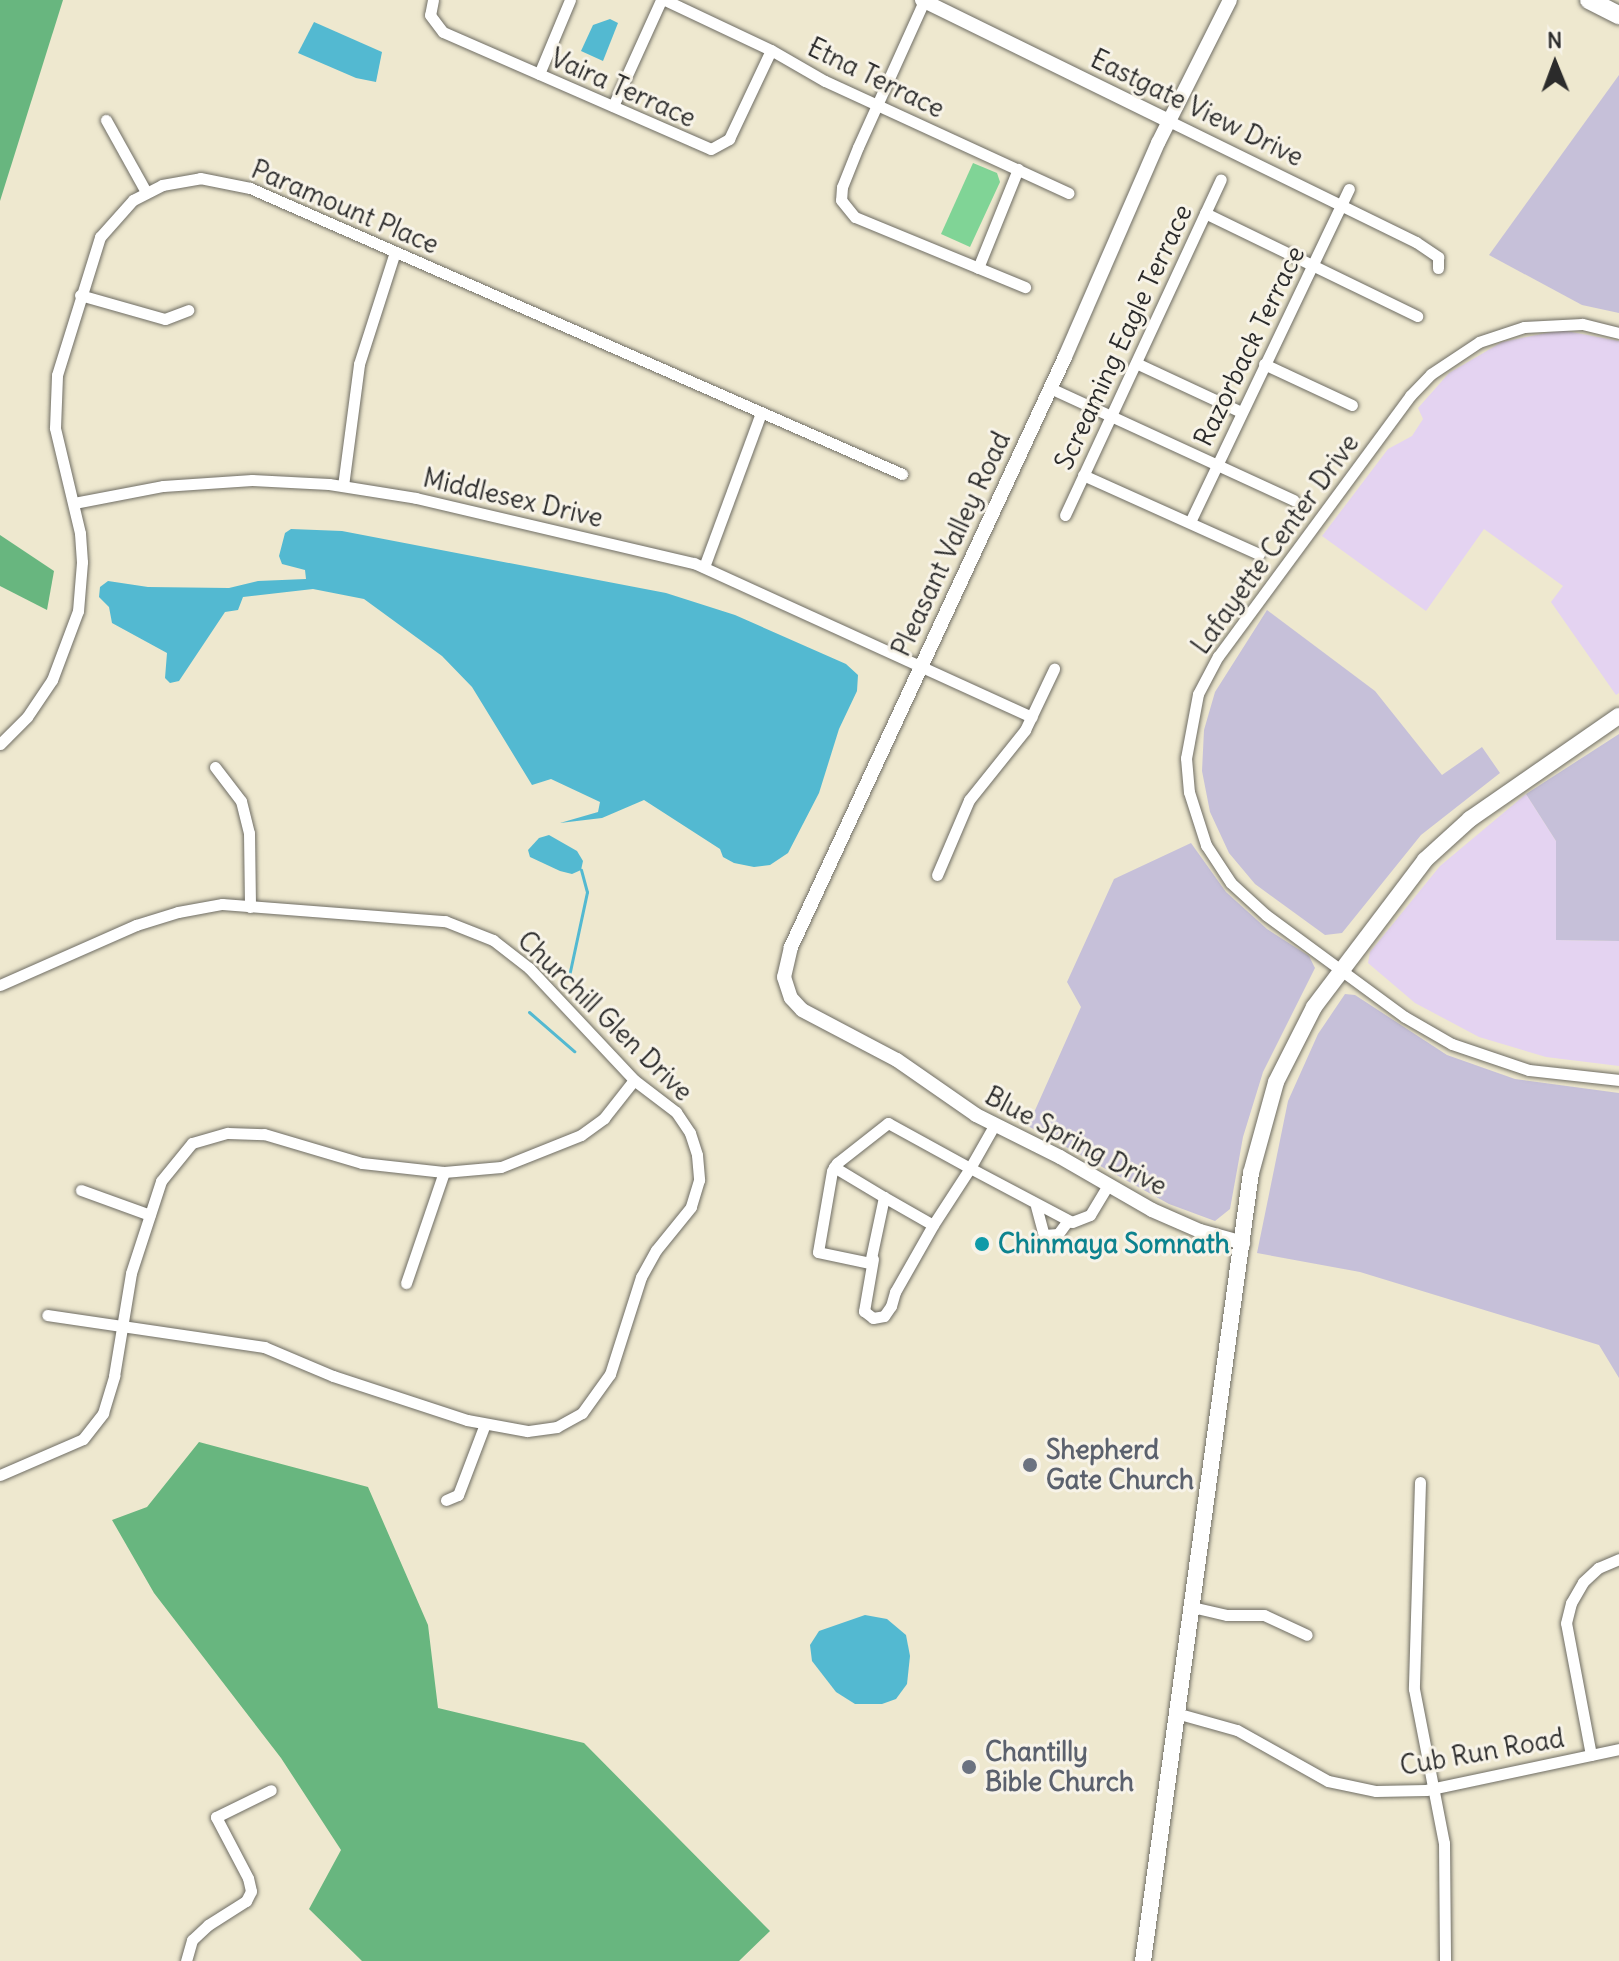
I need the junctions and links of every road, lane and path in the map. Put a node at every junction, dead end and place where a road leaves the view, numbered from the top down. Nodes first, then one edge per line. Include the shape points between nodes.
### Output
1 (433, 0) edge
2 (570, 0) edge
3 (663, 0) edge
4 (923, 0) edge
5 (1230, 0) edge
6 (1589, 0) edge
7 (1619, 15) edge
8 (771, 50) junction
9 (539, 74) junction
10 (877, 105) junction
11 (613, 106) junction
12 (106, 120) dead end
13 (1169, 121) junction
14 (1018, 169) junction
15 (1221, 179) dead end
16 (1349, 189) dead end
17 (146, 192) junction
18 (1069, 193) dead end
19 (1341, 205) junction
20 (1205, 213) junction
21 (395, 252) junction
22 (1312, 265) junction
23 (978, 268) junction
24 (1438, 268) dead end
25 (1025, 287) dead end
26 (80, 295) junction
27 (188, 310) dead end
28 (1417, 316) dead end
29 (1619, 333) edge
30 (1136, 363) junction
31 (1264, 364) junction
32 (1050, 388) junction
33 (1352, 405) dead end
34 (1241, 412) junction
35 (761, 413) junction
36 (1110, 417) junction
37 (1217, 466) junction
38 (902, 474) dead end
39 (1083, 475) junction
40 (343, 486) junction
41 (1293, 500) dead end
42 (74, 503) junction
43 (1065, 515) dead end
44 (1190, 522) junction
45 (1259, 554) dead end
46 (704, 567) junction
47 (921, 665) junction
48 (1054, 669) dead end
49 (1619, 716) edge
50 (1032, 717) junction
51 (0, 744) edge
52 (215, 767) dead end
53 (937, 875) dead end
54 (250, 907) junction
55 (1340, 970) junction
56 (0, 985) edge
57 (897, 1060) joint
58 (634, 1080) junction
59 (1619, 1080) edge
60 (995, 1124) junction
61 (834, 1167) junction
62 (970, 1168) junction
63 (444, 1172) junction
64 (1108, 1185) junction
65 (81, 1190) dead end
66 (884, 1197) junction
67 (1035, 1205) junction
68 (150, 1215) junction
69 (1066, 1223) junction
70 (933, 1225) junction
71 (1243, 1243) junction
72 (873, 1258) junction
73 (406, 1283) dead end
74 (47, 1315) dead end
75 (123, 1327) junction
76 (485, 1424) junction
77 (0, 1475) edge
78 (1420, 1482) dead end
79 (446, 1500) dead end
80 (1619, 1559) edge
81 (1192, 1607) junction
82 (1307, 1635) dead end
83 (1176, 1713) junction
84 (1619, 1749) edge
85 (1591, 1755) junction
86 (1434, 1788) junction
87 (271, 1790) dead end
88 (186, 1961) edge
89 (1143, 1961) edge
90 (1445, 1961) edge

1 - 9 street, Vaira Terrace via 430,15 443,32
2 - 9 street
3 - 8 street, Etna Terrace
3 - 11 street
4 - 10 street
4 - 13 street, Eastgate View Drive
5 - 13 street, Pleasant Valley Road
6 - 7 highway
8 - 10 street, Etna Terrace
8 - 11 street, Vaira Terrace via 729,139 718,147 692,143
9 - 11 street, Vaira Terrace
10 - 14 street, Etna Terrace
10 - 23 street via 842,187 844,207 855,217
12 - 17 street
13 - 19 street, Eastgate View Drive
13 - 32 street, Pleasant Valley Road
14 - 18 street, Etna Terrace
14 - 23 street
15 - 20 street, Screaming Eagle Terrace
16 - 19 street, Razorback Terrace
17 - 21 street, Paramount Place via 181,180 220,179
17 - 26 street, Paramount Place via 120,211 100,237
19 - 22 street, Razorback Terrace
19 - 24 street, Eastgate View Drive via 1429,249 1438,257
20 - 22 street
20 - 30 street, Screaming Eagle Terrace
21 - 35 street, Paramount Place
21 - 40 street via 359,364
22 - 28 street
22 - 31 street, Razorback Terrace
23 - 25 street
26 - 27 street via 165,319
26 - 42 street, Paramount Place via 53,393 55,428
29 - 55 street, Lafayette Center Drive via 1582,324 1524,327 1479,342 1431,374 1218,656 1198,694 1186,770 1193,813 1206,845 1247,900
30 - 34 street
30 - 36 street, Screaming Eagle Terrace
31 - 33 street
31 - 34 street, Razorback Terrace
32 - 36 street
32 - 47 street, Pleasant Valley Road
34 - 37 street, Razorback Terrace
35 - 38 street, Paramount Place
35 - 46 street
36 - 37 street
36 - 39 street, Screaming Eagle Terrace
37 - 41 street
37 - 44 street, Razorback Terrace
39 - 43 street, Screaming Eagle Terrace
39 - 44 street
40 - 42 street, Middlesex Drive via 214,481
40 - 46 street, Middlesex Drive via 416,498
42 - 51 street, Paramount Place via 82,562 72,635 39,701
44 - 45 street
46 - 47 street, Middlesex Drive
47 - 50 street, Middlesex Drive
47 - 57 street, Pleasant Valley Road via 784,964 788,992 802,1010
48 - 50 street
49 - 55 main road via 1451,835 1401,887
50 - 53 street via 969,800
52 - 54 street via 241,801 249,833
54 - 56 street, Churchill Glen Drive via 222,904 136,925
54 - 58 street, Churchill Glen Drive via 445,921 480,933 529,968
55 - 59 street, Lafayette Center Drive via 1428,1032 1477,1055 1529,1070
55 - 71 main road via 1314,1007 1276,1082 1257,1145
57 - 60 street, Blue Spring Drive
58 - 63 street via 604,1118 581,1135 501,1167
58 - 76 street, Churchill Glen Drive via 676,1112 690,1133 699,1180 691,1207 649,1261 634,1292 610,1374 588,1406 557,1427 527,1431
60 - 62 street
60 - 64 street, Blue Spring Drive
61 - 62 street via 888,1123
61 - 66 street
61 - 72 street via 818,1252 870,1263
62 - 67 street
62 - 70 street
63 - 68 street via 362,1163 264,1134 228,1133 192,1143 161,1181
63 - 73 street
64 - 69 street via 1090,1215
64 - 71 street, Blue Spring Drive via 1182,1224
65 - 68 street
66 - 70 street
66 - 72 street
67 - 69 street
67 - 69 street via 1044,1235 1058,1234
68 - 75 street via 131,1273
70 - 72 street via 891,1306 884,1316 873,1318 864,1311
71 - 81 main road
74 - 75 street, Churchill Glen Drive
75 - 76 street, Churchill Glen Drive via 264,1347 333,1376
75 - 77 street via 103,1413 83,1439
76 - 79 street via 458,1495
78 - 86 street via 1414,1689
80 - 85 street via 1583,1582 1566,1623
81 - 82 street via 1227,1615 1264,1615
81 - 83 main road
83 - 86 street, Cub Run Road via 1237,1730 1328,1781 1376,1791
83 - 89 main road
84 - 85 street, Cub Run Road
85 - 86 street, Cub Run Road
86 - 90 street via 1444,1843
87 - 88 street via 216,1817 251,1891 246,1901 192,1940

